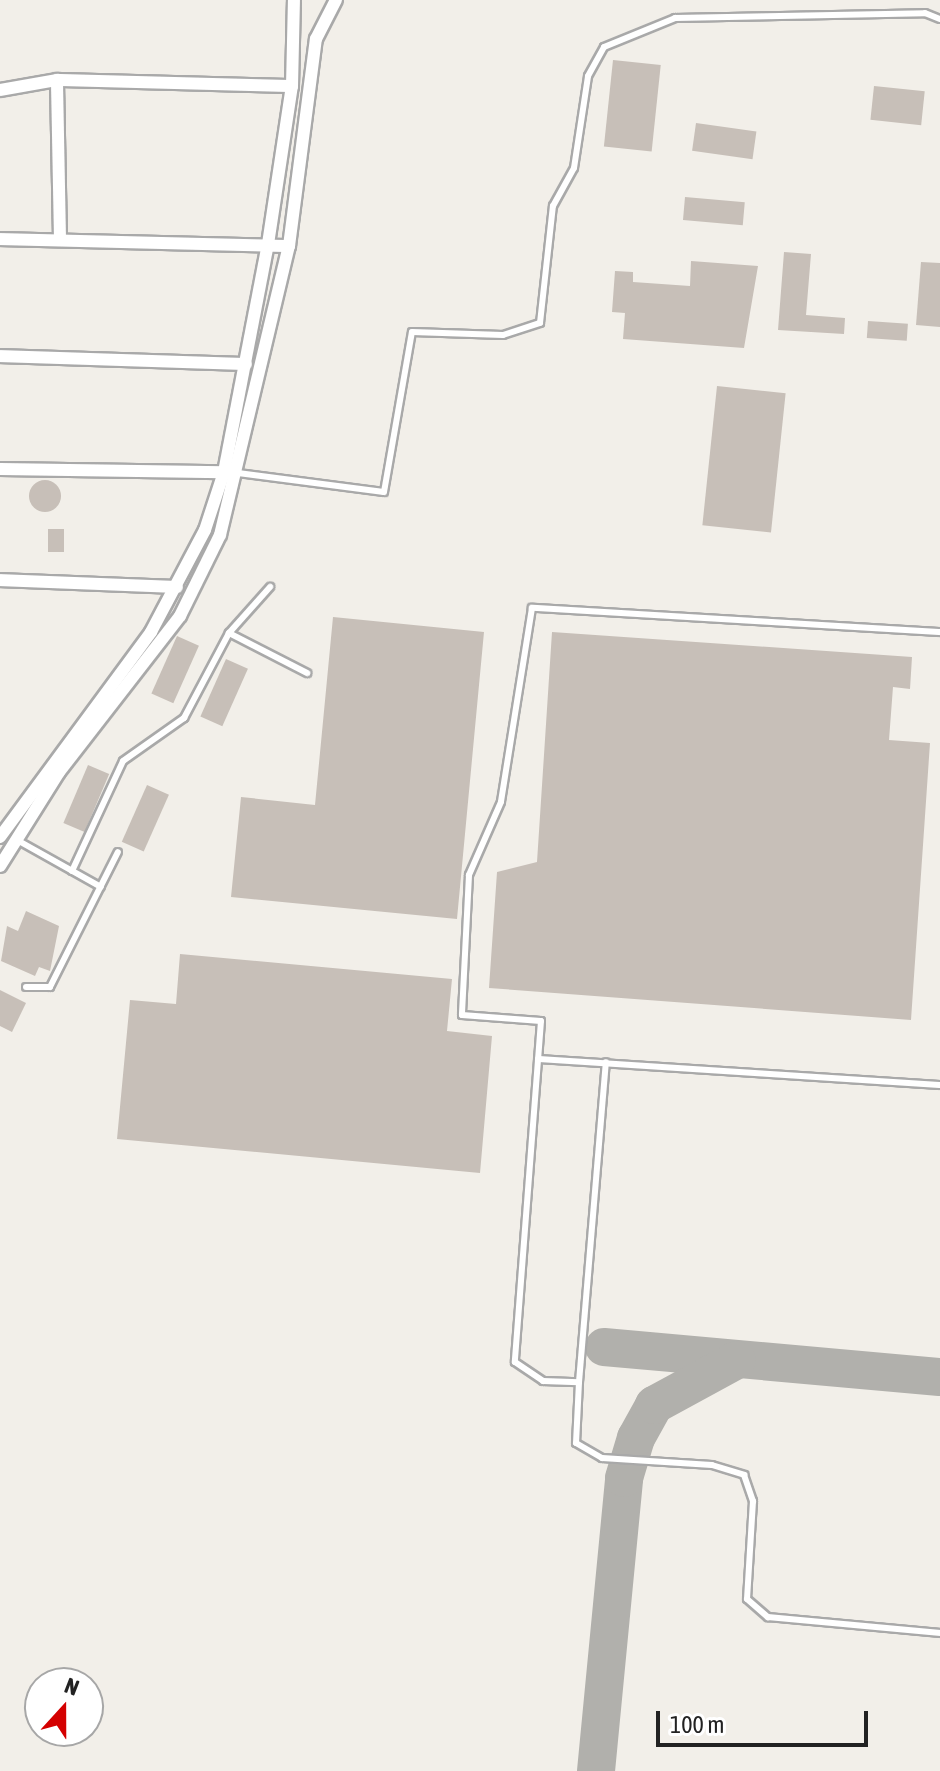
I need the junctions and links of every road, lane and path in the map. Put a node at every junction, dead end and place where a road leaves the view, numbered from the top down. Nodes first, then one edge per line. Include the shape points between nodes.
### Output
1 (294, 0) edge
2 (336, 0) edge
3 (940, 19) edge
4 (57, 80) junction
5 (292, 86) junction
6 (0, 90) edge
7 (0, 239) edge
8 (60, 239) junction
9 (268, 244) junction
10 (289, 246) junction
11 (0, 356) edge
12 (246, 364) junction
13 (0, 469) edge
14 (231, 473) junction
15 (0, 580) edge
16 (177, 587) junction
17 (270, 587) dead end
18 (940, 632) edge
19 (229, 633) junction
20 (307, 673) dead end
21 (0, 837) edge
22 (17, 840) junction
23 (118, 852) dead end
24 (0, 866) edge
25 (72, 871) junction
26 (101, 887) junction
27 (26, 987) dead end
28 (538, 1059) junction
29 (606, 1062) junction
30 (940, 1085) edge
31 (579, 1382) junction
32 (940, 1633) edge

1 - 5 street
2 - 10 street via 316,39
3 - 14 lane via 925,13 675,18 604,47 588,76 574,168 553,206 540,323 503,335 412,332 384,492
4 - 5 street
4 - 6 street
4 - 8 street
5 - 9 street
7 - 8 street
8 - 9 street
9 - 10 street
9 - 12 street
10 - 14 street
11 - 12 street
12 - 14 street
13 - 14 street
14 - 16 street
14 - 22 street via 194,594
15 - 16 street
16 - 21 street
17 - 19 lane
18 - 28 lane via 532,608 501,802 469,875 462,1015 541,1021
19 - 20 lane
19 - 25 lane via 184,718 123,761
22 - 24 street
22 - 25 lane
23 - 26 lane
25 - 26 lane
26 - 27 lane via 50,987
28 - 29 lane
28 - 31 lane via 515,1362 543,1381
29 - 30 lane
29 - 31 lane
31 - 32 lane via 574,1431 589,1453 744,1475 753,1501 751,1607 768,1617

